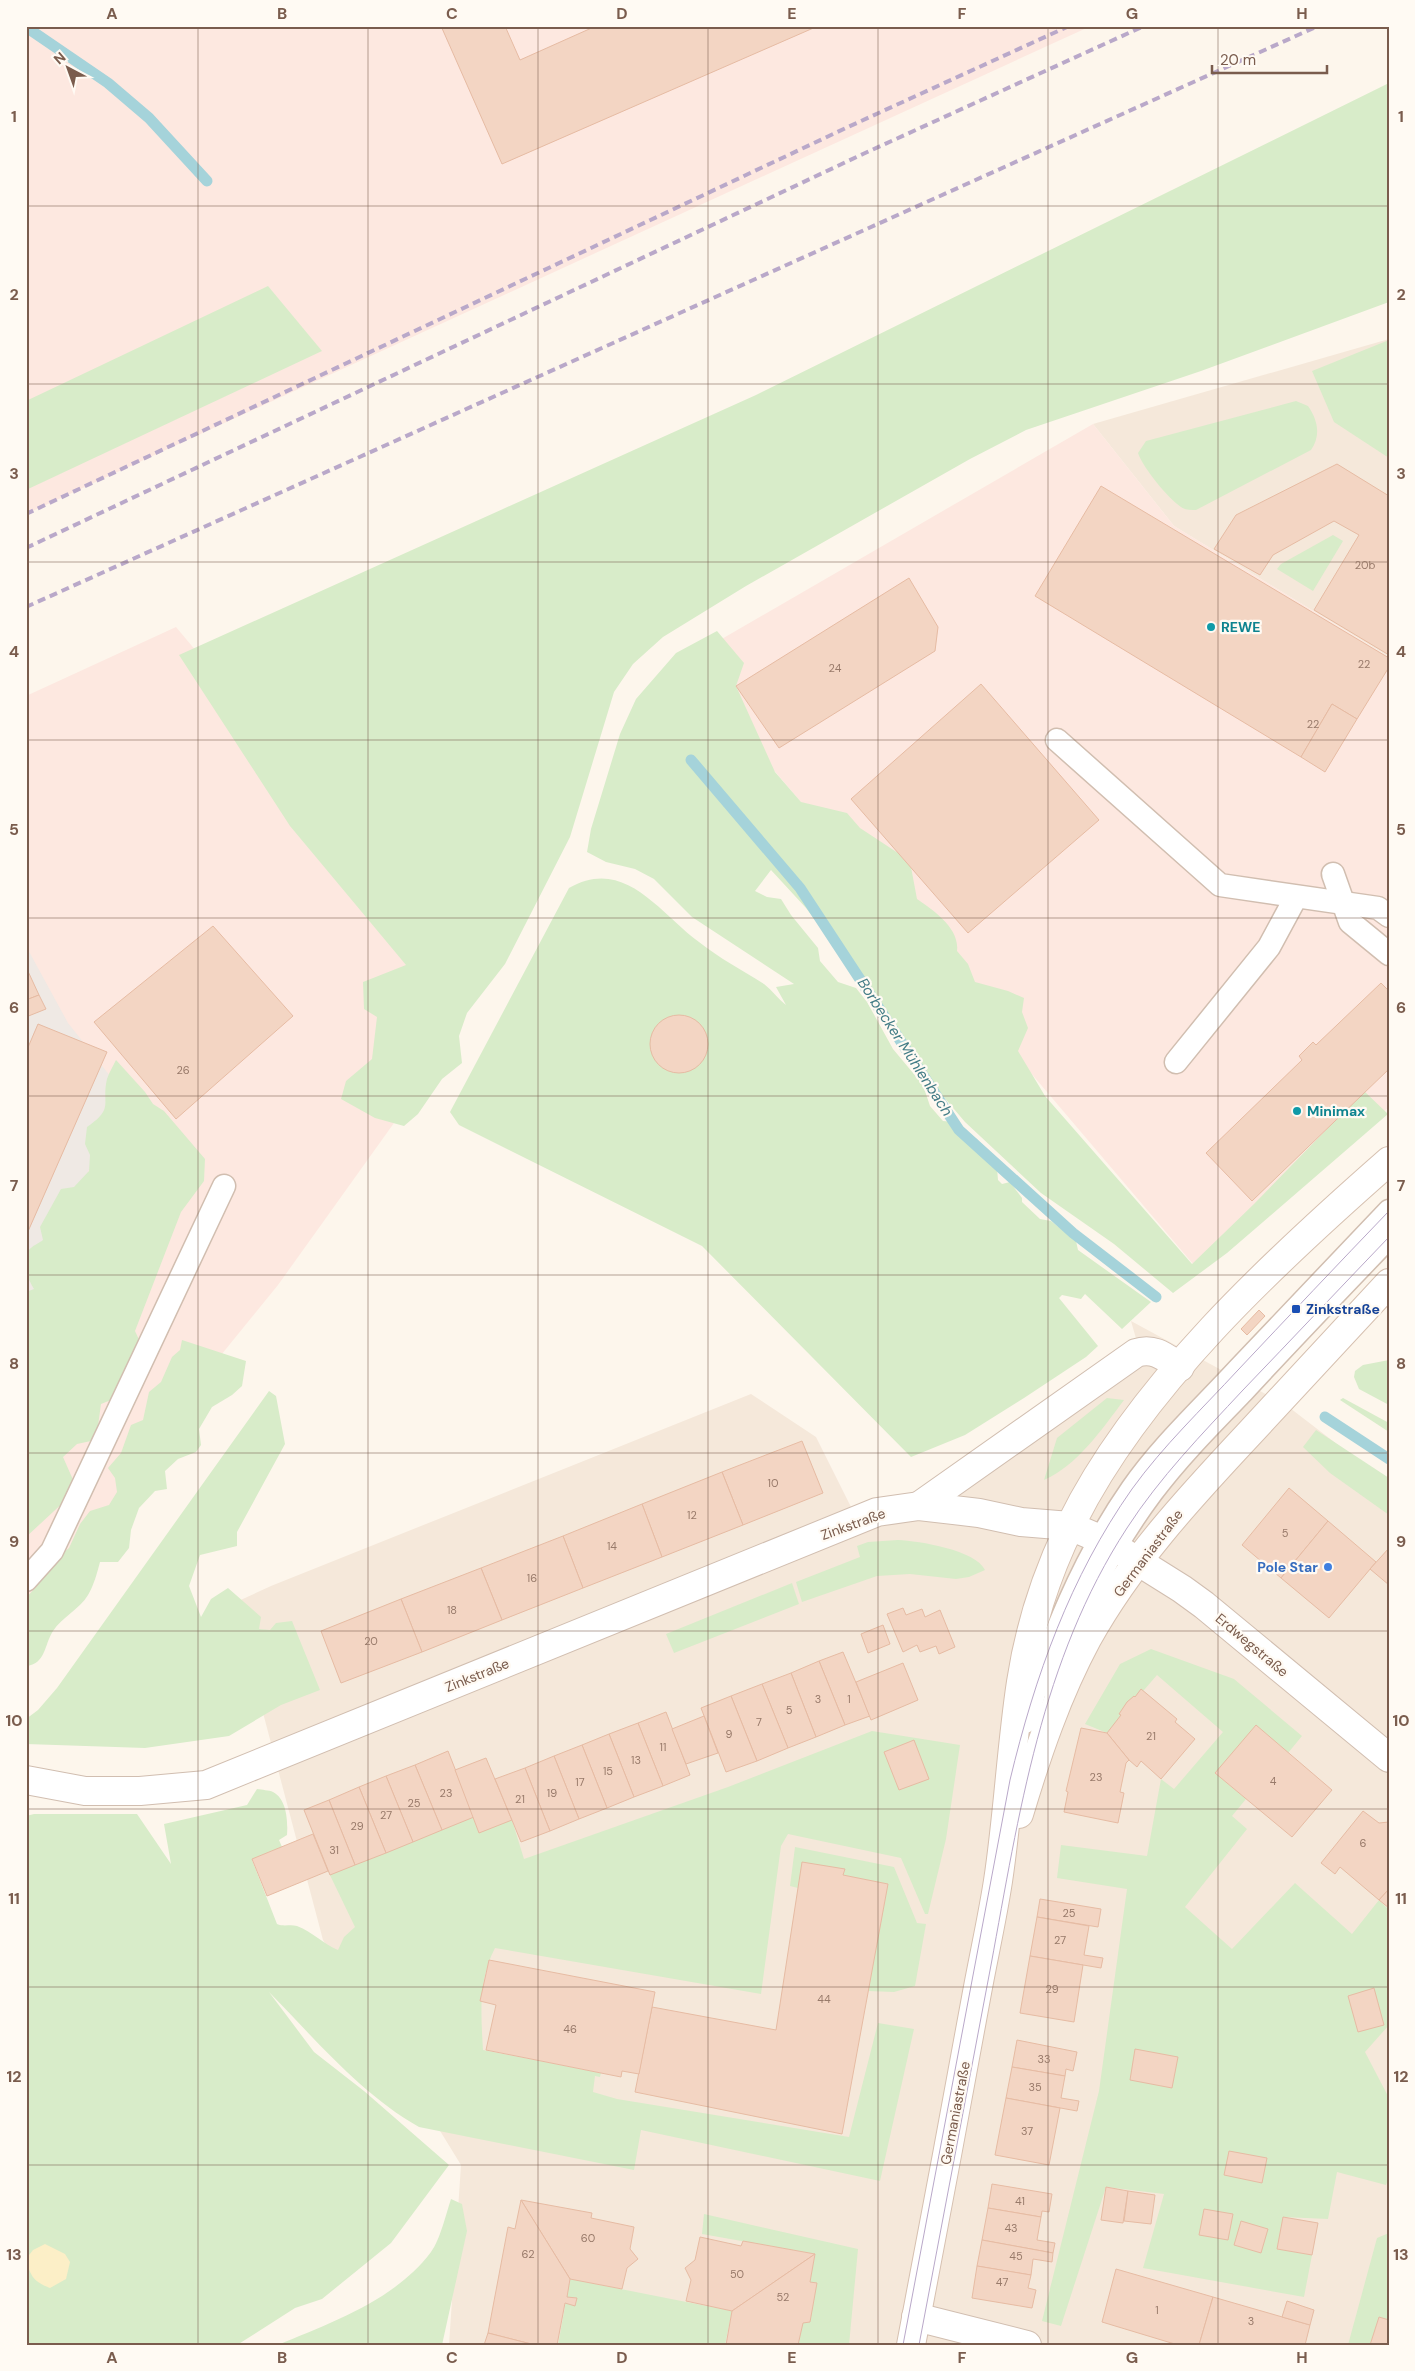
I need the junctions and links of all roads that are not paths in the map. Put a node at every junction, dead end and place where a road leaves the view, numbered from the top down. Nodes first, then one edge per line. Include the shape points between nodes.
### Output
1 (1057, 740) dead end
2 (1333, 874) dead end
3 (1296, 897) junction
4 (1342, 904) junction
5 (1389, 916) edge
6 (1389, 954) edge
7 (1176, 1062) dead end
8 (1389, 1161) edge
9 (224, 1186) dead end
10 (1389, 1211) edge
11 (1389, 1236) edge
12 (1389, 1283) edge
13 (1180, 1366) junction
14 (919, 1506) junction
15 (1070, 1526) junction
16 (1108, 1542) junction
17 (1139, 1561) junction
18 (26, 1580) edge
19 (1389, 1758) edge
20 (26, 1780) edge
21 (998, 1880) junction
22 (916, 2317) junction
23 (911, 2345) edge
24 (1027, 2345) edge

1 - 3 lane via 1220,884
2 - 4 lane
3 - 4 lane
3 - 7 lane via 1269,947
4 - 5 lane via 1378,908
4 - 6 lane via 1350,922
8 - 13 main road, Germaniastraße via 1232,1309
9 - 18 lane via 52,1551
10 - 16 lane via 1164,1450 1132,1489
11 - 16 lane via 1193,1443
12 - 17 main road, Germaniastraße via 1207,1479
13 - 14 main road, Zinkstraße via 1159,1353 1136,1353
13 - 15 main road, Germaniastraße via 1094,1482
14 - 15 main road, Zinkstraße
14 - 20 main road, Zinkstraße via 877,1512 206,1785 140,1791 85,1791
15 - 16 main road, Zinkstraße
15 - 21 main road, Germaniastraße via 1043,1594 1022,1678
16 - 17 main road, Erdwegstraße
16 - 21 lane via 1058,1669
17 - 19 main road, Erdwegstraße via 1204,1606
17 - 21 main road, Germaniastraße via 1099,1620 1064,1685 1038,1753
21 - 22 main road, Germaniastraße
22 - 23 main road, Germaniastraße
22 - 24 main road

